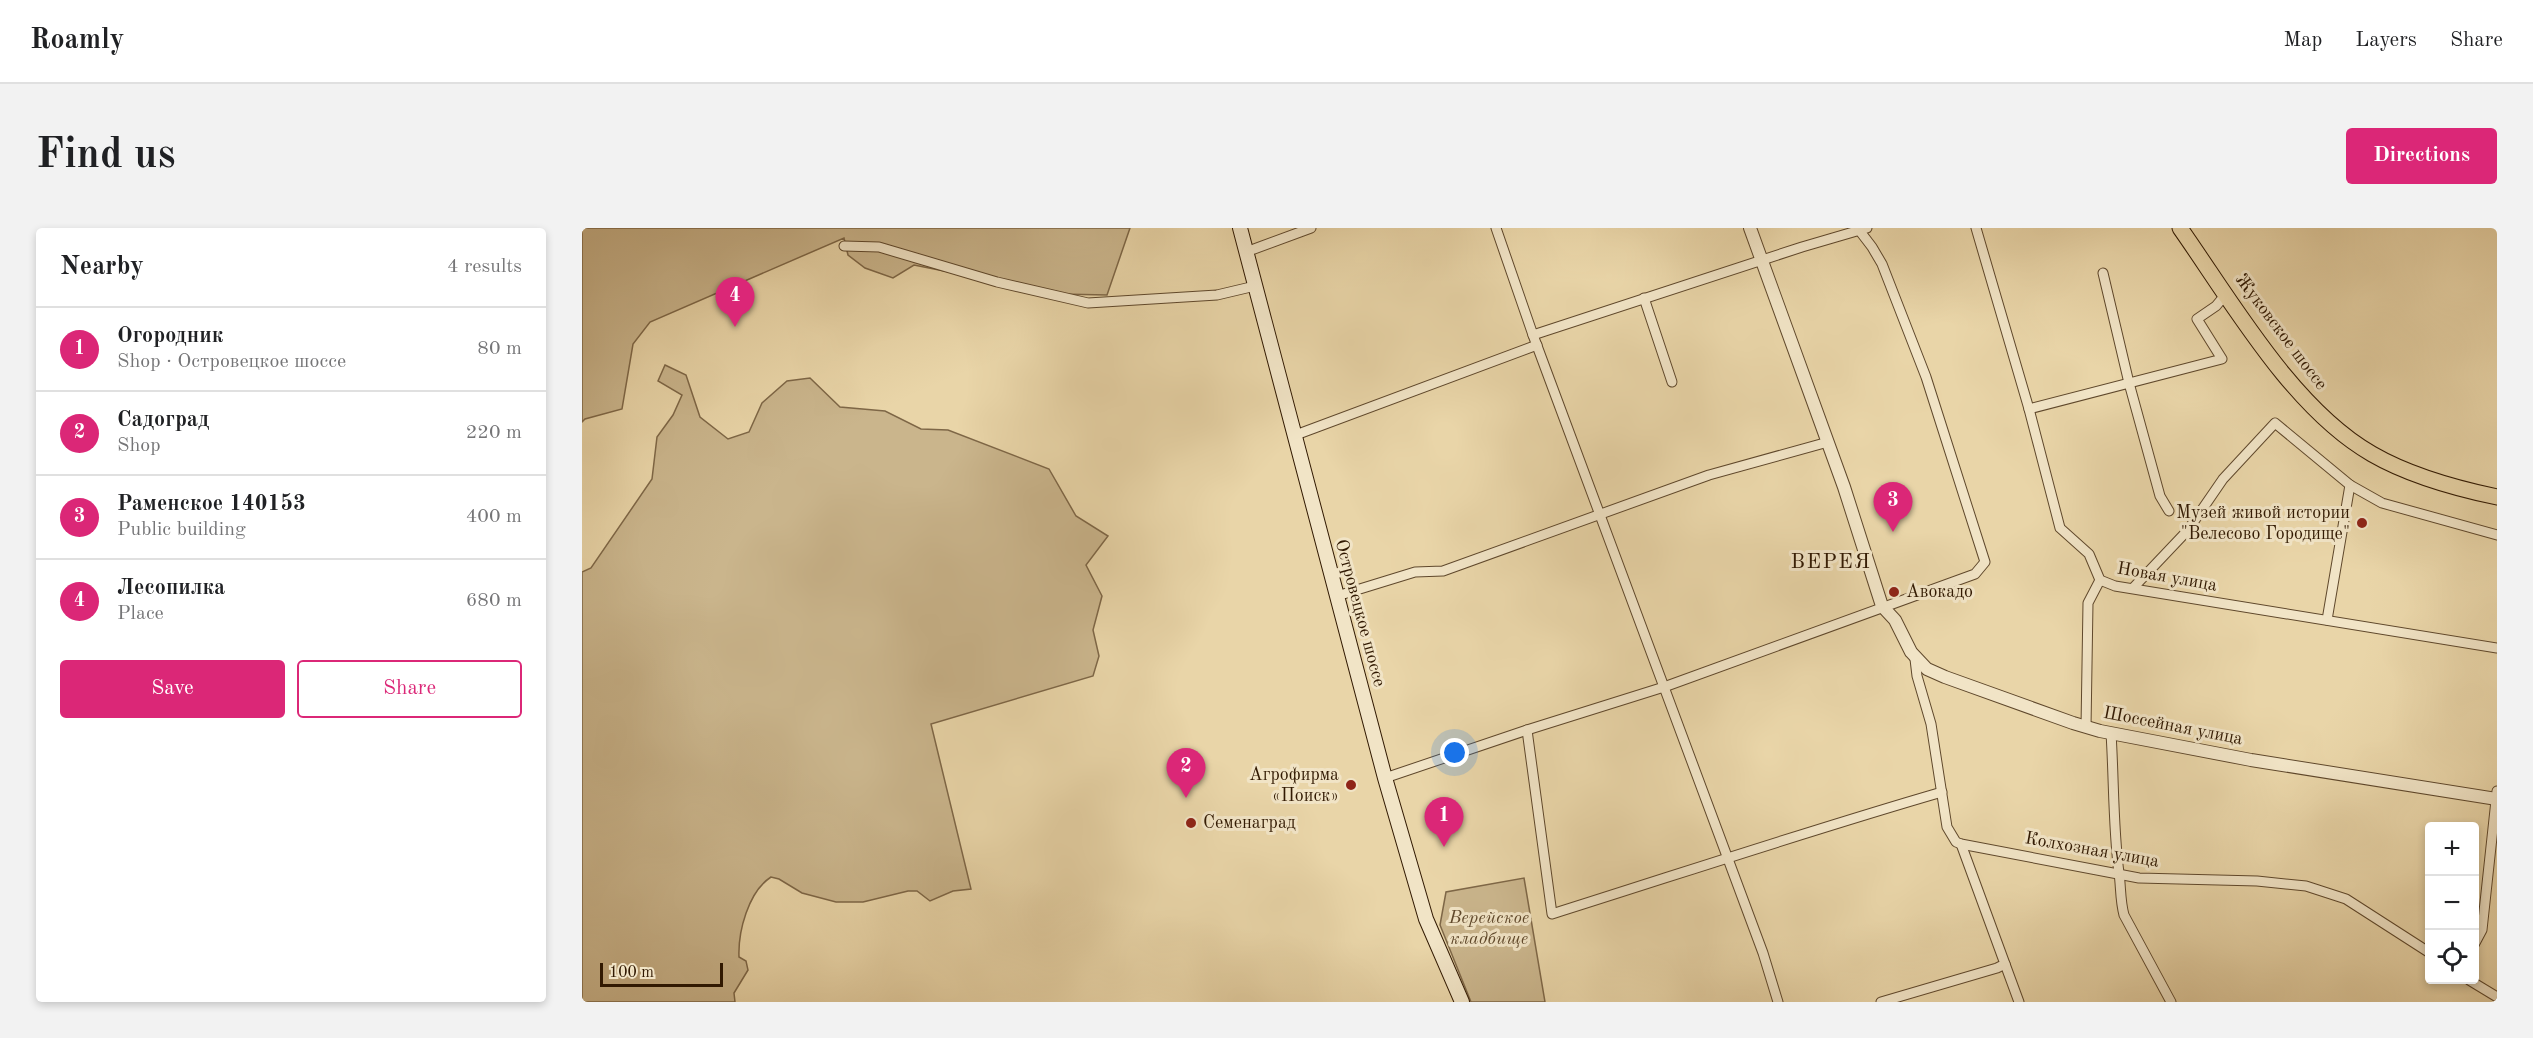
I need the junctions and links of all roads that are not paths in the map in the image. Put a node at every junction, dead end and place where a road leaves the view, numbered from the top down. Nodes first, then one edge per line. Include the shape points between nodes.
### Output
1 (1240, 228) edge
2 (1311, 228) edge
3 (1496, 228) edge
4 (1750, 228) edge
5 (1976, 228) edge
6 (2180, 228) edge
7 (1863, 229) edge
8 (844, 246) dead end
9 (1246, 252) junction
10 (1762, 260) junction
11 (2103, 273) dead end
12 (1255, 286) junction
13 (2226, 294) junction
14 (1644, 298) junction
15 (1535, 340) junction
16 (1672, 382) dead end
17 (2129, 383) junction
18 (2029, 409) junction
19 (1293, 436) junction
20 (1828, 442) junction
21 (2350, 485) junction
22 (2497, 497) edge
23 (2169, 511) dead end
24 (1599, 513) junction
25 (2497, 535) edge
26 (2100, 580) junction
27 (2133, 588) junction
28 (1337, 596) junction
29 (1882, 606) junction
30 (2327, 620) junction
31 (2497, 648) edge
32 (1916, 659) junction
33 (1664, 687) junction
34 (2086, 727) junction
35 (1527, 730) junction
36 (2111, 733) junction
37 (1385, 778) junction
38 (1942, 792) junction
39 (2497, 797) edge
40 (1961, 844) junction
41 (1728, 859) junction
42 (2120, 876) junction
43 (2479, 936) edge
44 (2425, 950) edge
45 (2005, 964) junction
46 (2476, 984) edge
47 (2497, 997) edge
48 (1462, 1002) edge
49 (1778, 1002) edge
50 (1881, 1002) edge
51 (2019, 1002) edge
52 (2172, 1002) edge

1 - 9 main road, Островецкое шоссе
2 - 9 street
3 - 15 street
4 - 10 street, Шоссейная улица
5 - 18 street, Новая улица
6 - 13 main road, Жуковское шоссе
7 - 10 street
7 - 29 street via 1882,264 1926,377 1985,562 1975,574
8 - 12 street via 879,247 997,282 1088,303 1216,295
9 - 12 main road, Островецкое шоссе
10 - 14 street
10 - 20 street, Шоссейная улица
11 - 17 street
12 - 19 main road, Островецкое шоссе
13 - 17 street via 2197,319 2222,359
13 - 22 main road, Жуковское шоссе via 2299,392 2343,434 2370,453 2410,472
14 - 15 street
14 - 16 street
15 - 19 street
15 - 24 street
17 - 18 street
17 - 23 street via 2160,496
18 - 26 street, Новая улица via 2060,528 2089,554
19 - 28 main road, Островецкое шоссе
20 - 24 street via 1709,475
20 - 29 street, Шоссейная улица
21 - 25 street via 2382,503
21 - 27 street via 2275,423 2223,479 2188,530
21 - 30 street
24 - 28 street via 1443,571 1415,572
24 - 33 street
26 - 27 street, Новая улица
26 - 34 street via 2088,603
27 - 30 street, Новая улица
28 - 37 main road, Островецкое шоссе
29 - 32 street, Шоссейная улица via 1895,620
29 - 33 street
30 - 31 street, Новая улица
32 - 34 street, Шоссейная улица via 1945,677
32 - 38 street
33 - 35 street
33 - 41 street
34 - 36 street, Шоссейная улица
35 - 37 street
35 - 41 street via 1552,914
36 - 39 street, Шоссейная улица via 2251,760
36 - 42 street via 2115,849
37 - 48 main road, Островецкое шоссе via 1426,919
38 - 40 street via 1947,827
38 - 41 street
39 - 43 street
40 - 42 street, Колхозная улица
40 - 45 street
41 - 49 street
42 - 44 street, Колхозная улица via 2289,884 2322,890 2346,899
42 - 52 street via 2124,915
45 - 50 street
45 - 51 street
46 - 47 street

